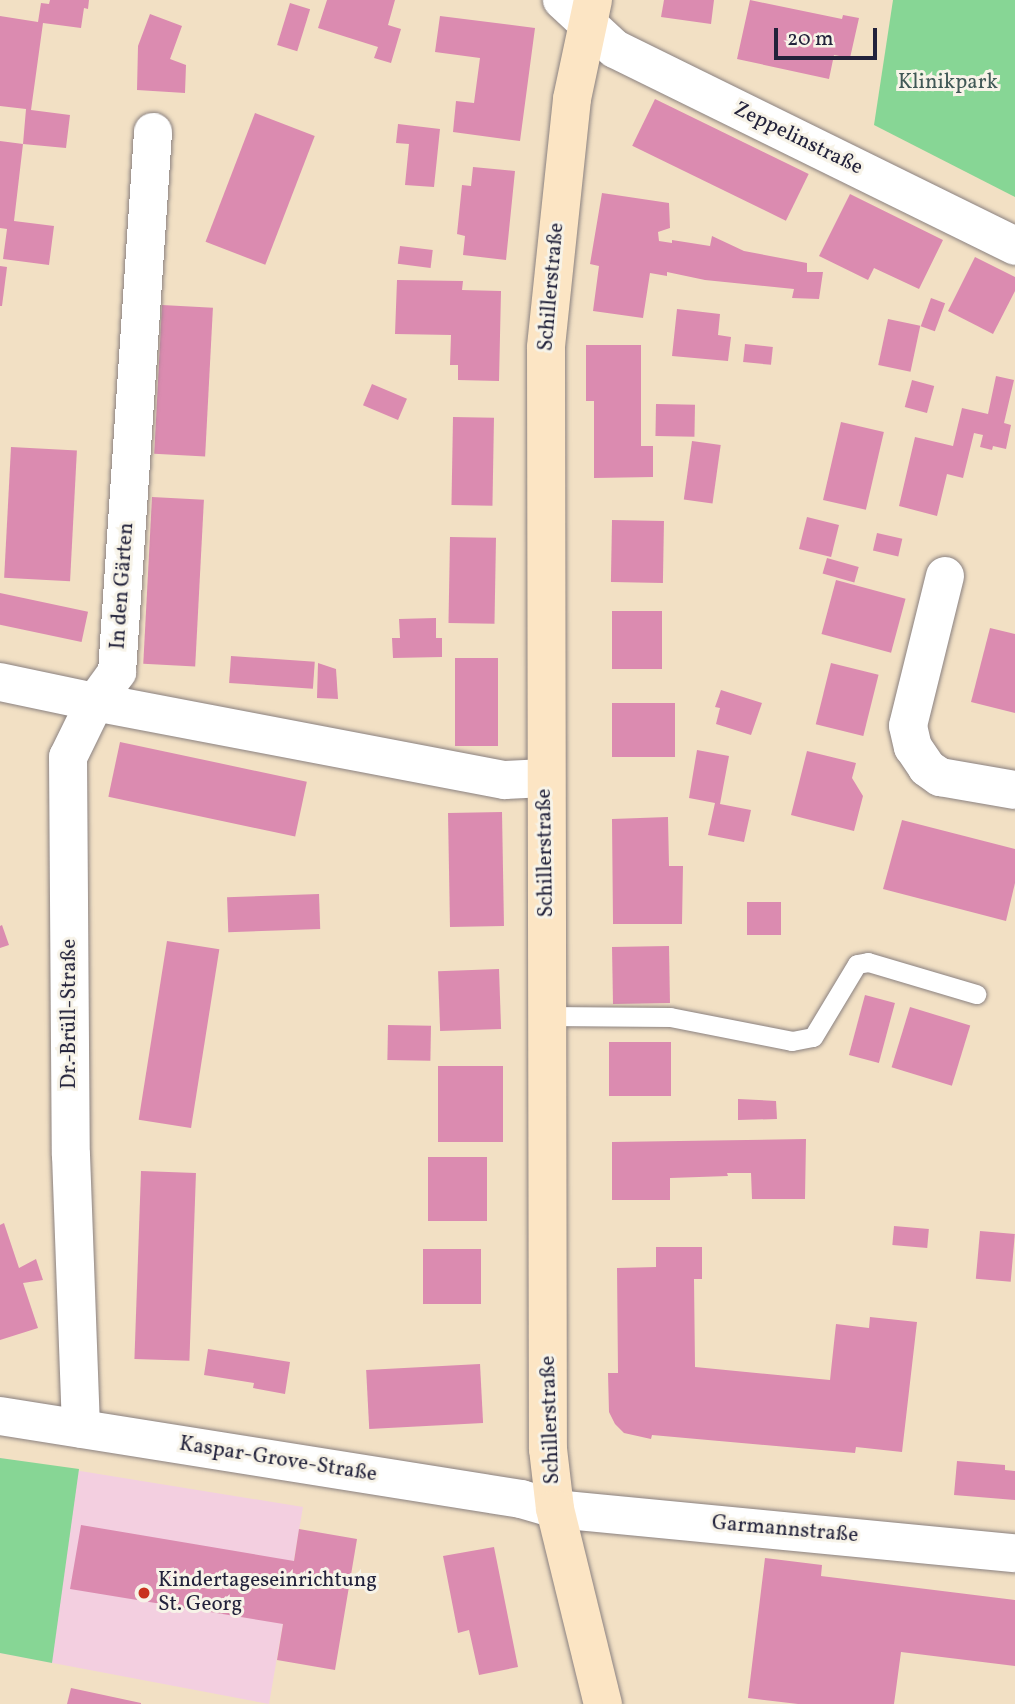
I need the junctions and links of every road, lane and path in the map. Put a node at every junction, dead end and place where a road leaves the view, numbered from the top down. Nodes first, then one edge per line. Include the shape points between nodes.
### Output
1 (581, 8) edge
2 (153, 132) dead end
3 (1015, 246) edge
4 (945, 576) dead end
5 (0, 682) edge
6 (95, 702) junction
7 (545, 778) junction
8 (1015, 790) edge
9 (976, 994) dead end
10 (547, 1016) junction
11 (0, 1416) edge
12 (81, 1429) junction
13 (555, 1509) junction
14 (1015, 1553) edge
15 (603, 1704) edge

1 - 3 street, Zeppelinstraße via 615,49
1 - 7 street, Schillerstraße via 546,348
2 - 6 street, In den Gärten via 117,672
4 - 8 street via 908,726 913,747 926,768 940,777
5 - 6 street
6 - 7 street via 505,780
6 - 12 street, Dr.-Brüll-Straße via 68,757 71,1155
7 - 10 street, Schillerstraße
9 - 10 lane via 868,962 857,964 813,1037 792,1041 670,1017
10 - 13 street, Schillerstraße via 548,1449
11 - 12 street, Kaspar-Grove-Straße
12 - 13 street, Kaspar-Grove-Straße via 521,1499
13 - 14 street, Garmannstraße
13 - 15 street, Schillerstraße

